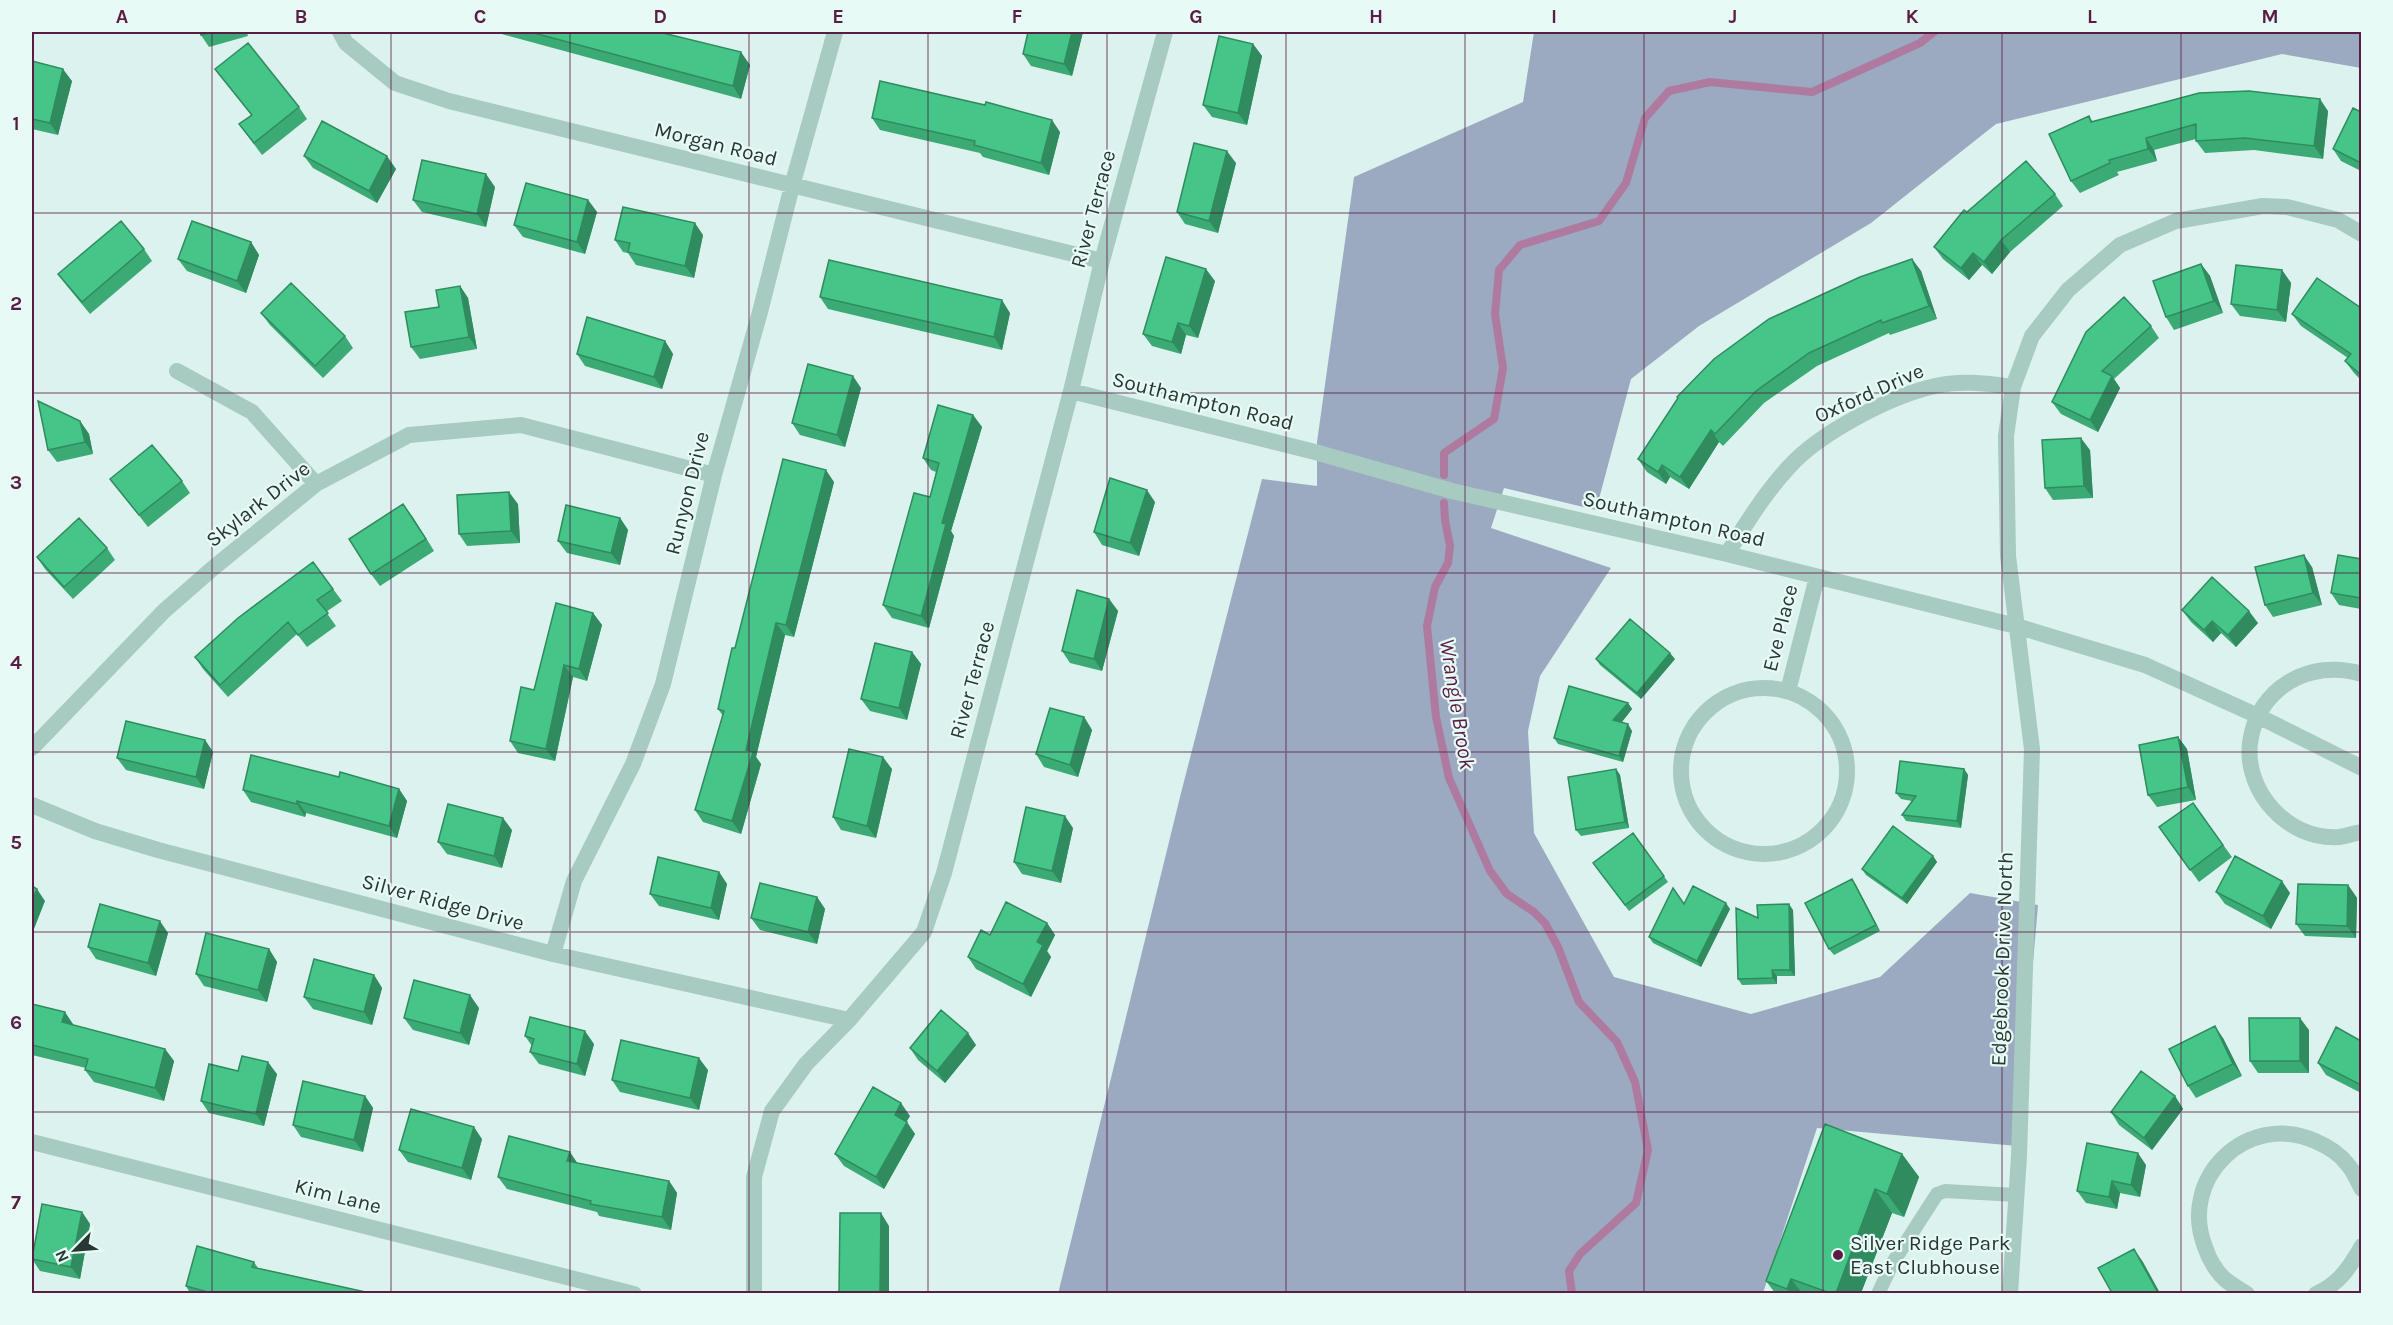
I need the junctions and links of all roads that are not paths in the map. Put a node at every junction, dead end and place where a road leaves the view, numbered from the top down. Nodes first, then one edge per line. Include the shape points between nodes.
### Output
1 (340, 32) edge
2 (835, 32) edge
3 (1165, 32) edge
4 (792, 186) junction
5 (2361, 234) edge
6 (1102, 261) junction
7 (177, 370) dead end
8 (2013, 387) junction
9 (1071, 391) junction
10 (714, 475) junction
11 (316, 484) junction
12 (1727, 554) junction
13 (1817, 577) junction
14 (2016, 626) junction
15 (2361, 674) edge
16 (1788, 691) junction
17 (2258, 716) junction
18 (32, 748) edge
19 (2361, 768) edge
20 (32, 805) edge
21 (2361, 832) edge
22 (553, 954) junction
23 (849, 1020) junction
24 (32, 1142) edge
25 (2361, 1189) edge
26 (2016, 1195) junction
27 (2361, 1246) edge
28 (634, 1293) edge
29 (754, 1293) edge
30 (1878, 1293) edge
31 (2010, 1293) edge
32 (2247, 1293) edge
33 (2316, 1293) edge

1 - 4 street, Morgan Road via 346,43 395,84 449,101
2 - 4 street, Runyon Drive
3 - 6 street, River Terrace
4 - 6 street, Morgan Road
4 - 10 street, Runyon Drive
5 - 8 street, Edgebrook Drive North via 2338,220 2287,207 2263,206 2176,221 2120,244 2068,290 2032,336
6 - 9 street, River Terrace
7 - 11 street via 252,412
8 - 12 street, Oxford Drive via 1977,382 1940,385 1911,393 1847,422 1818,440 1789,466
8 - 14 street, Edgebrook Drive North via 2006,436 2008,556
9 - 12 street, Southampton Road via 1452,491
9 - 23 street, River Terrace via 944,873 924,932
10 - 11 street, Skylark Drive via 521,425 409,435
10 - 22 street, Runyon Drive via 663,684 633,764 574,881
11 - 18 street, Skylark Drive via 164,611
12 - 13 street, Southampton Road
13 - 14 street, Southampton Road
13 - 16 street, Eve Place
14 - 17 street, Southampton Road via 2145,665
14 - 26 street, Edgebrook Drive North via 2032,749
15 - 17 street via 2346,669 2319,669 2294,678 2273,694
16 - 16 street, Eve Place via 1810,702 1830,719 1842,742 1847,767 1845,793 1818,836 1796,849 1771,855 1746,854 1720,843 1700,826 1686,803 1680,777 1682,750 1693,725 1711,705 1734,692 1761,687
17 - 19 street, Southampton Road
17 - 21 street via 2250,744 2252,773 2264,800 2284,820 2310,834 2338,837
20 - 22 street, Silver Ridge Drive via 148,847
22 - 23 street, Silver Ridge Drive
23 - 29 street, River Terrace via 806,1064 772,1111 754,1176
24 - 28 street, Kim Lane
25 - 32 street via 2349,1165 2328,1146 2302,1135 2274,1133 2247,1140 2223,1156 2207,1179 2199,1205 2199,1233 2209,1259 2226,1280
26 - 30 lane via 1945,1191 1937,1194
26 - 31 street, Edgebrook Drive North
27 - 33 street via 2349,1269 2328,1288

